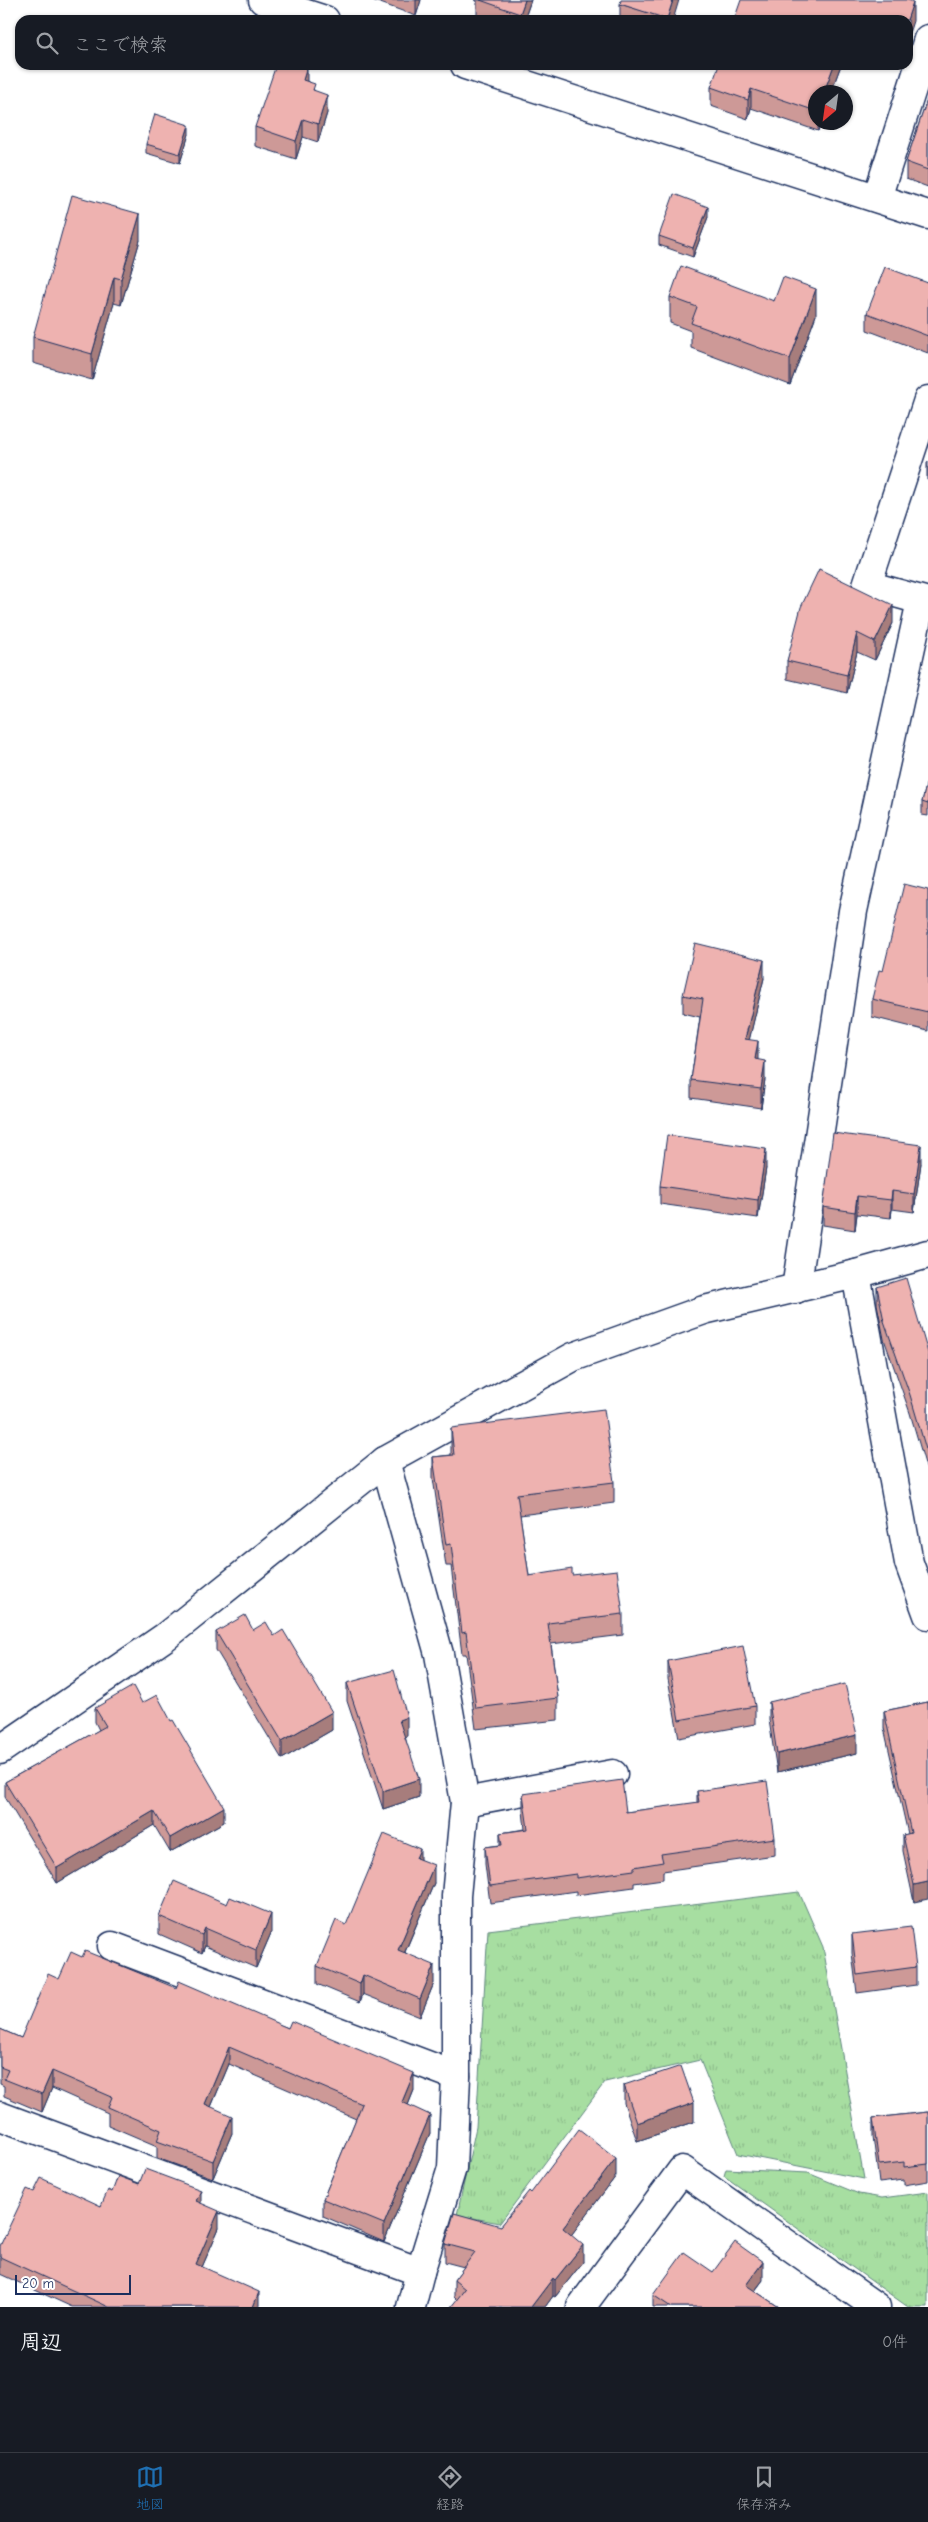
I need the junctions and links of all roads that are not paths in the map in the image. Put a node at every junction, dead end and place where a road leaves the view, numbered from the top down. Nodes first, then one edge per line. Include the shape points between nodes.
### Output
1 (263, 0) edge
2 (324, 13) edge
3 (928, 38) edge
4 (481, 70) edge
5 (877, 198) junction
6 (928, 215) edge
7 (928, 400) edge
8 (924, 601) edge
9 (928, 1254) edge
10 (856, 1274) junction
11 (796, 1289) junction
12 (385, 1461) junction
13 (928, 1615) edge
14 (0, 1750) edge
15 (613, 1774) dead end
16 (465, 1802) junction
17 (112, 1946) dead end
18 (456, 2076) junction
19 (0, 2116) edge
20 (420, 2272) junction
21 (411, 2307) edge
22 (581, 2307) edge
23 (876, 2307) edge

1 - 2 street
3 - 5 street
4 - 5 street
5 - 6 street
7 - 8 street via 867,585
8 - 11 street via 853,911
9 - 10 street
10 - 11 street
10 - 13 street via 909,1563
11 - 12 street via 704,1310 573,1357
12 - 14 street via 164,1637
12 - 16 street via 438,1654
15 - 16 street
16 - 18 street via 456,1896
17 - 18 street
18 - 20 street via 452,2168
19 - 20 street
20 - 21 street
22 - 23 street via 682,2170

